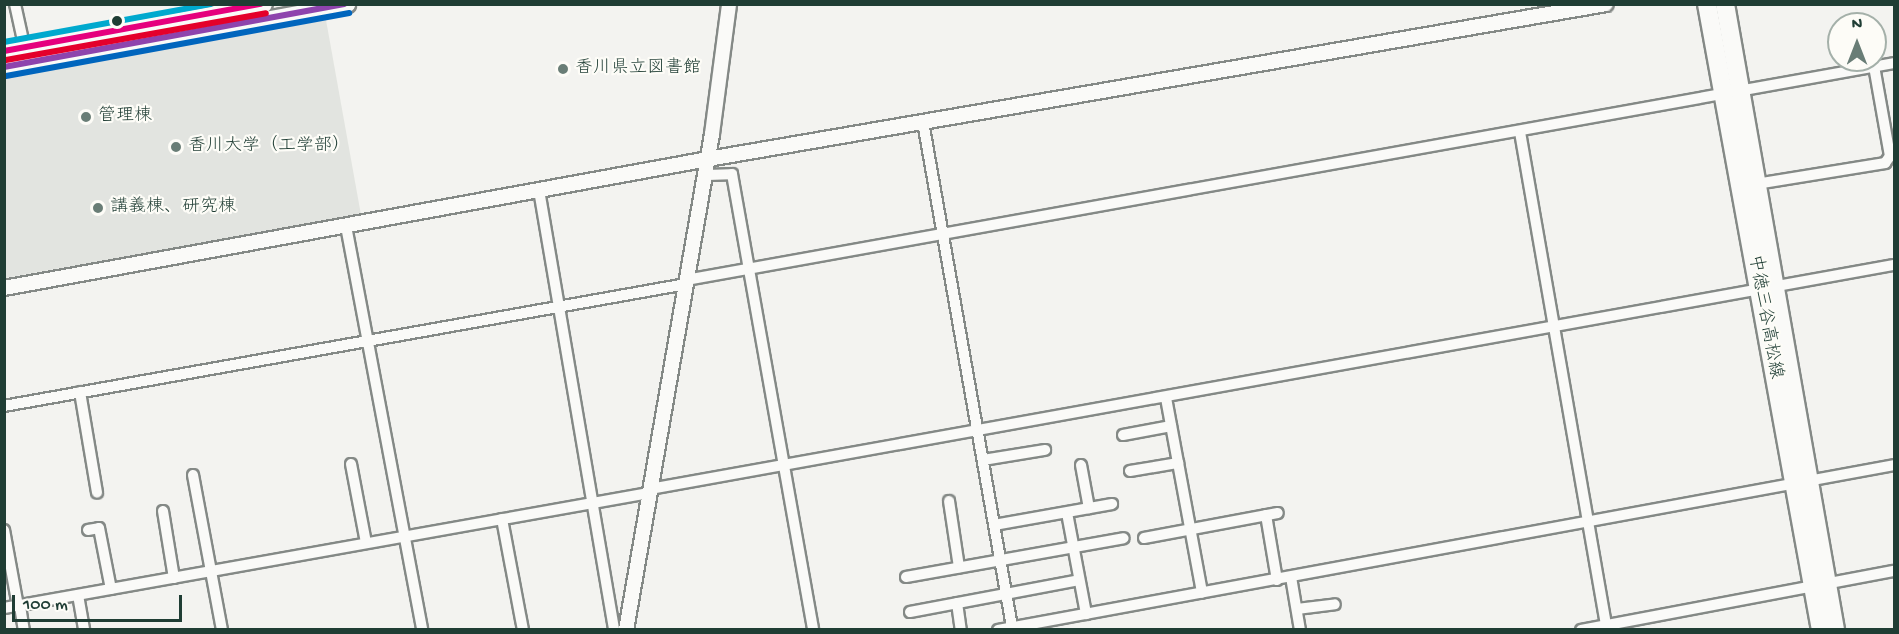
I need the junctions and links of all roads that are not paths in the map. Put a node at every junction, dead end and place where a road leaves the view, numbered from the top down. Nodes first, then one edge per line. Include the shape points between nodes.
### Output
1 (15, 4) edge
2 (347, 4) edge
3 (729, 4) edge
4 (1606, 4) edge
5 (1707, 4) edge
6 (1725, 4) edge
7 (256, 9) edge
8 (4, 51) edge
9 (26, 55) junction
10 (4, 67) edge
11 (1841, 72) edge
12 (1875, 72) edge
13 (1741, 90) junction
14 (1722, 94) junction
15 (923, 122) junction
16 (1520, 132) junction
17 (708, 159) junction
18 (705, 175) junction
19 (1756, 184) junction
20 (539, 190) junction
21 (346, 225) junction
22 (942, 236) junction
23 (1894, 265) edge
24 (751, 270) junction
25 (686, 282) junction
26 (1767, 286) junction
27 (4, 288) edge
28 (559, 306) junction
29 (1554, 328) junction
30 (367, 340) junction
31 (80, 392) junction
32 (1166, 398) junction
33 (4, 406) edge
34 (1171, 426) junction
35 (977, 431) junction
36 (1123, 435) dead end
37 (1045, 450) dead end
38 (982, 460) junction
39 (1178, 463) junction
40 (351, 464) dead end
41 (783, 465) junction
42 (1081, 465) dead end
43 (1894, 465) edge
44 (1130, 471) dead end
45 (193, 475) dead end
46 (1801, 482) junction
47 (650, 491) junction
48 (97, 493) dead end
49 (949, 501) dead end
50 (592, 503) junction
51 (1112, 504) dead end
52 (1089, 508) junction
53 (163, 511) dead end
54 (1066, 513) junction
55 (1278, 513) dead end
56 (1266, 515) junction
57 (502, 519) junction
58 (1588, 523) junction
59 (994, 525) junction
60 (4, 530) edge
61 (88, 530) dead end
62 (1190, 530) junction
63 (405, 535) junction
64 (1124, 538) dead end
65 (1144, 538) dead end
66 (366, 543) junction
67 (1073, 546) junction
68 (1001, 560) junction
69 (959, 567) junction
70 (1894, 571) edge
71 (210, 572) junction
72 (906, 577) dead end
73 (1292, 577) junction
74 (174, 578) junction
75 (1079, 580) junction
76 (1277, 580) junction
77 (1820, 585) junction
78 (111, 589) junction
79 (1202, 593) junction
80 (1006, 594) junction
81 (78, 595) junction
82 (957, 603) junction
83 (1335, 604) dead end
84 (19, 606) junction
85 (4, 608) edge
86 (1297, 609) junction
87 (910, 612) dead end
88 (1086, 614) junction
89 (1012, 627) junction
90 (1605, 627) edge
91 (24, 630) edge
92 (84, 630) edge
93 (222, 630) edge
94 (422, 630) edge
95 (523, 630) edge
96 (614, 630) edge
97 (626, 630) edge
98 (813, 630) edge
99 (961, 630) edge
100 (998, 630) edge
101 (1300, 630) edge
102 (1581, 630) edge
103 (1821, 630) edge
104 (1835, 630) edge

1 - 9 street
2 - 7 main road
3 - 17 street
4 - 15 street
5 - 14 main road, 中徳三谷高松線
6 - 13 main road, 中徳三谷高松線
7 - 9 main road
8 - 9 main road
9 - 10 main road
11 - 13 street
12 - 19 street via 1890,156 1885,163
13 - 14 street
13 - 19 main road, 中徳三谷高松線
14 - 16 street
14 - 26 main road, 中徳三谷高松線
15 - 17 street
15 - 22 street
16 - 22 street
16 - 29 street
17 - 18 street
17 - 20 street
18 - 24 street via 732,174
18 - 25 street
19 - 26 main road, 中徳三谷高松線
20 - 21 street
20 - 28 street
21 - 27 street
21 - 30 street
22 - 24 street
22 - 35 street
23 - 26 street
24 - 25 street
24 - 41 street
25 - 28 street
25 - 47 street
26 - 29 street
26 - 46 main road, 中徳三谷高松線
28 - 30 street
28 - 50 street
29 - 32 street
29 - 58 street
30 - 31 street
30 - 63 street
31 - 33 street
31 - 48 street
32 - 34 street
32 - 35 street
34 - 36 street
34 - 39 street
35 - 38 street
35 - 41 street
37 - 38 street
38 - 59 street
39 - 44 street
39 - 62 street
40 - 66 street
41 - 47 street
41 - 98 street
42 - 52 street
43 - 46 street
45 - 71 street
46 - 58 street
46 - 77 main road, 中徳三谷高松線
47 - 50 street
47 - 97 street
49 - 69 street
50 - 57 street
50 - 96 street
51 - 52 street
52 - 54 street
53 - 74 street
54 - 59 street
54 - 67 street
55 - 56 street
56 - 62 street
56 - 76 street
57 - 63 street
57 - 95 street
58 - 73 street
58 - 90 street
59 - 68 street
60 - 84 street
61 - 78 street via 99,528
62 - 65 street
62 - 79 street
63 - 66 street
63 - 94 street
64 - 67 street
66 - 71 street
67 - 68 street
67 - 75 street
68 - 69 street
68 - 80 street
69 - 72 street
70 - 77 street
71 - 74 street
71 - 93 street
73 - 76 street
73 - 86 street
74 - 78 street
75 - 80 street
75 - 88 street
76 - 79 street
77 - 90 street
77 - 103 main road, 中徳三谷高松線
77 - 104 main road, 中徳三谷高松線
78 - 81 street
79 - 88 street
80 - 82 street
80 - 89 street
81 - 84 street
81 - 92 street
82 - 87 street
82 - 99 street
83 - 86 street
84 - 85 street
84 - 91 street
86 - 101 street
88 - 89 street
89 - 100 street
90 - 102 street

